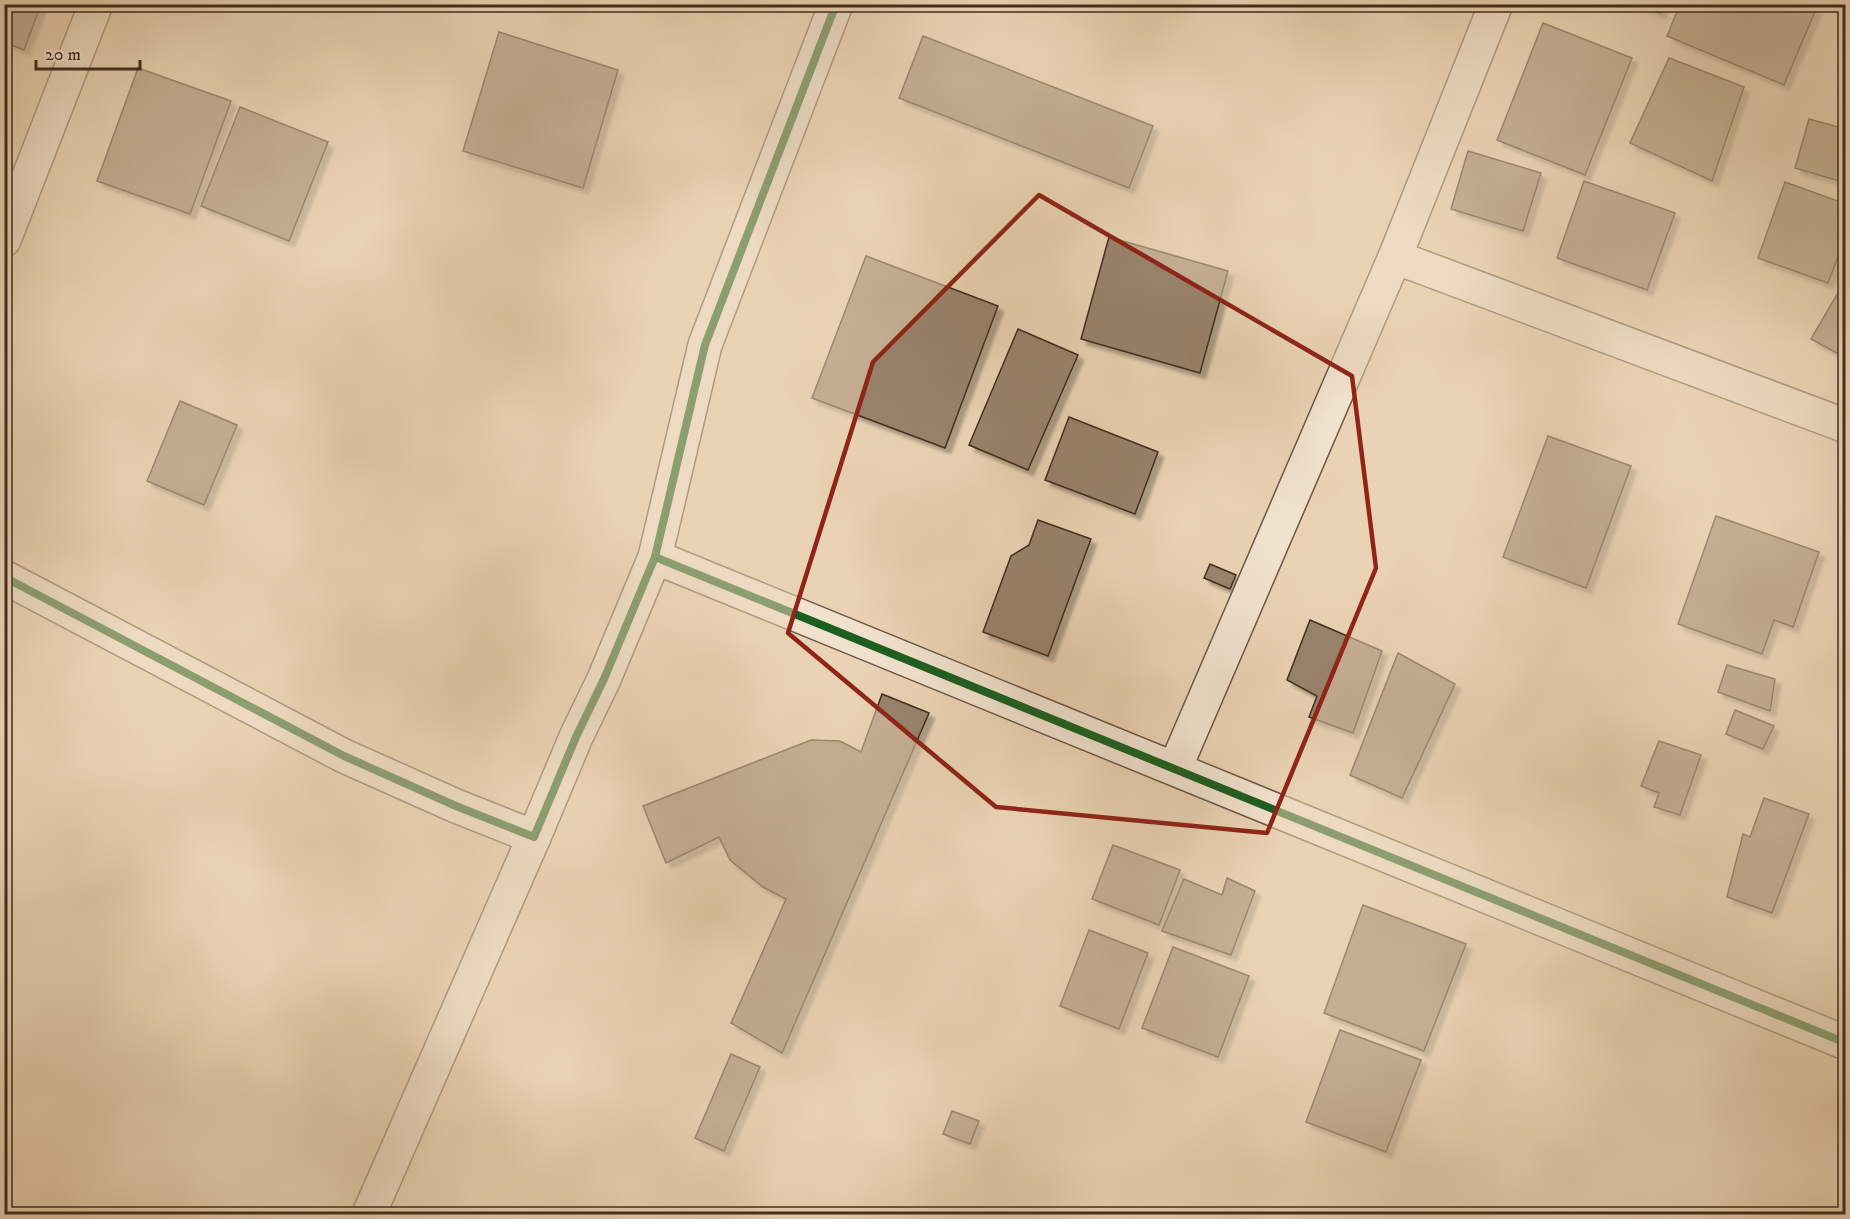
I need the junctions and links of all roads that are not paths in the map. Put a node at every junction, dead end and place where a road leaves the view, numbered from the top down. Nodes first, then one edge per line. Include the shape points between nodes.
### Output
1 (96, 4) edge
2 (836, 4) edge
3 (1496, 4) edge
4 (4, 240) edge
5 (1395, 257) junction
6 (1845, 426) edge
7 (655, 557) junction
8 (4, 577) edge
9 (1175, 768) junction
10 (534, 837) junction
11 (1845, 1043) edge
12 (369, 1215) edge

1 - 4 street
2 - 7 street via 705,345
3 - 5 street
5 - 6 street
5 - 9 street
7 - 9 street
7 - 10 street
8 - 10 street via 344,756
9 - 11 street
10 - 12 street

